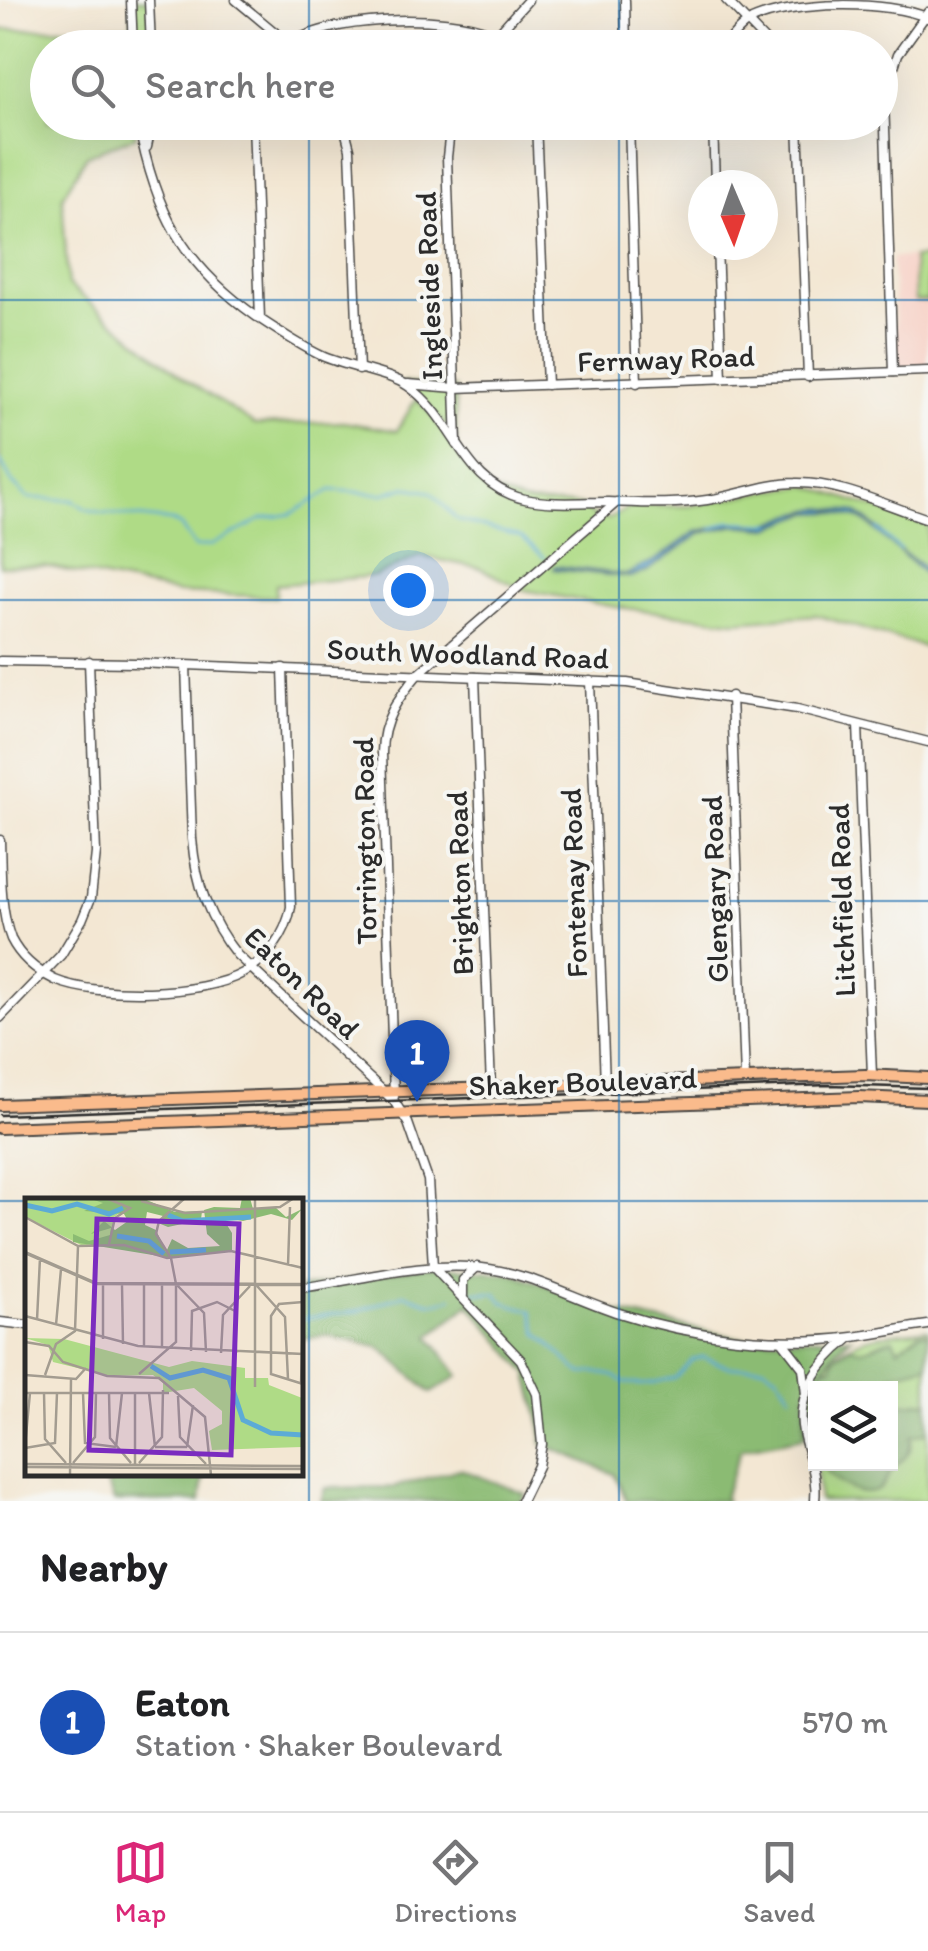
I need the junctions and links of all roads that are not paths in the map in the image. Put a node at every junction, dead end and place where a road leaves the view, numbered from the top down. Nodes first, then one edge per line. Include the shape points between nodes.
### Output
1 (131, 0) edge
2 (149, 0) edge
3 (236, 0) edge
4 (528, 0) edge
5 (624, 0) edge
6 (726, 0) edge
7 (927, 15) edge
8 (748, 21) junction
9 (132, 30) edge
10 (150, 30) edge
11 (271, 30) edge
12 (331, 30) edge
13 (481, 30) edge
14 (500, 30) edge
15 (625, 30) edge
16 (740, 30) edge
17 (756, 30) edge
18 (898, 54) edge
19 (143, 140) edge
20 (148, 140) edge
21 (254, 140) edge
22 (348, 140) edge
23 (449, 140) edge
24 (537, 140) edge
25 (630, 140) edge
26 (714, 140) edge
27 (799, 140) edge
28 (885, 140) edge
29 (146, 152) junction
30 (715, 170) edge
31 (718, 260) edge
32 (260, 318) junction
33 (358, 370) junction
34 (928, 371) edge
35 (892, 372) junction
36 (808, 376) junction
37 (722, 379) junction
38 (638, 383) junction
39 (405, 384) junction
40 (546, 386) junction
41 (455, 388) junction
42 (457, 449) junction
43 (617, 502) junction
44 (928, 520) edge
45 (0, 661) edge
46 (89, 661) junction
47 (186, 665) junction
48 (283, 668) junction
49 (418, 674) junction
50 (475, 676) junction
51 (590, 681) junction
52 (731, 696) junction
53 (858, 724) junction
54 (928, 742) edge
55 (0, 840) edge
56 (250, 968) junction
57 (44, 974) junction
58 (0, 1018) edge
59 (872, 1075) junction
60 (928, 1078) edge
61 (745, 1079) junction
62 (605, 1084) junction
63 (490, 1088) junction
64 (391, 1095) junction
65 (928, 1100) edge
66 (0, 1105) edge
67 (401, 1114) junction
68 (0, 1128) edge
69 (434, 1267) junction
70 (477, 1267) junction
71 (302, 1288) edge
72 (464, 1299) junction
73 (0, 1322) edge
74 (25, 1325) edge
75 (928, 1325) edge
76 (852, 1337) junction
77 (781, 1340) junction
78 (806, 1394) junction
79 (522, 1501) edge
80 (815, 1501) edge

1 - 9 street
2 - 10 street
3 - 11 street
4 - 14 street
5 - 15 street
6 - 8 street
7 - 8 street via 846,5
7 - 18 street
8 - 16 street
8 - 17 street
12 - 13 street via 374,22
19 - 29 street, Fernway Road
20 - 29 street
21 - 32 street
22 - 33 street
23 - 41 street, Ingleside Road
24 - 40 street
25 - 38 street
26 - 30 street
27 - 36 street
28 - 35 street
29 - 32 street, Fernway Road via 176,237 206,275
31 - 37 street
32 - 33 street, Fernway Road via 303,347
33 - 39 street, Fernway Road
34 - 35 street, Fernway Road
35 - 36 street, Fernway Road
36 - 37 street, Fernway Road
37 - 38 street, Fernway Road
38 - 40 street, Fernway Road
39 - 41 street, Fernway Road
39 - 42 street via 430,404
40 - 41 street, Fernway Road
41 - 42 street, Ingleside Road
42 - 43 street via 486,482 522,498
43 - 44 street via 692,502 807,483
43 - 49 street, Torrington Road
45 - 46 street, South Woodland Road
46 - 47 street, South Woodland Road
46 - 57 street via 95,875 82,920
47 - 48 street, South Woodland Road
47 - 56 street, Eaton Road via 197,878 214,923
48 - 49 street, South Woodland Road
48 - 56 street via 290,907 281,936
49 - 50 street, South Woodland Road
49 - 64 street, Torrington Road via 394,704 382,744
50 - 51 street, South Woodland Road
50 - 63 street, Brighton Road
51 - 52 street, South Woodland Road
51 - 62 street, Fontenay Road
52 - 53 street, South Woodland Road
52 - 61 street, Glengary Road
53 - 54 street, South Woodland Road
53 - 59 street, Litchfield Road
55 - 57 street via 9,935
56 - 57 street via 210,984 144,991 76,986
56 - 64 street, Eaton Road
57 - 58 street
59 - 60 main road, Shaker Boulevard
59 - 61 main road, Shaker Boulevard
61 - 62 main road, Shaker Boulevard
62 - 63 main road, Shaker Boulevard
63 - 64 main road, Shaker Boulevard
64 - 66 main road, Shaker Boulevard
64 - 67 street, Eaton Road
65 - 67 main road, Shaker Boulevard
67 - 68 main road, Shaker Boulevard
67 - 69 street, Eaton Road via 428,1180
69 - 70 street
69 - 71 street
69 - 72 street
70 - 72 street via 463,1280
70 - 77 street via 539,1281 660,1324
72 - 79 street via 521,1360 537,1394 542,1444
73 - 74 street
75 - 76 street
76 - 77 street
76 - 78 street via 820,1365
77 - 78 street via 803,1368
78 - 80 street via 802,1426 816,1476

